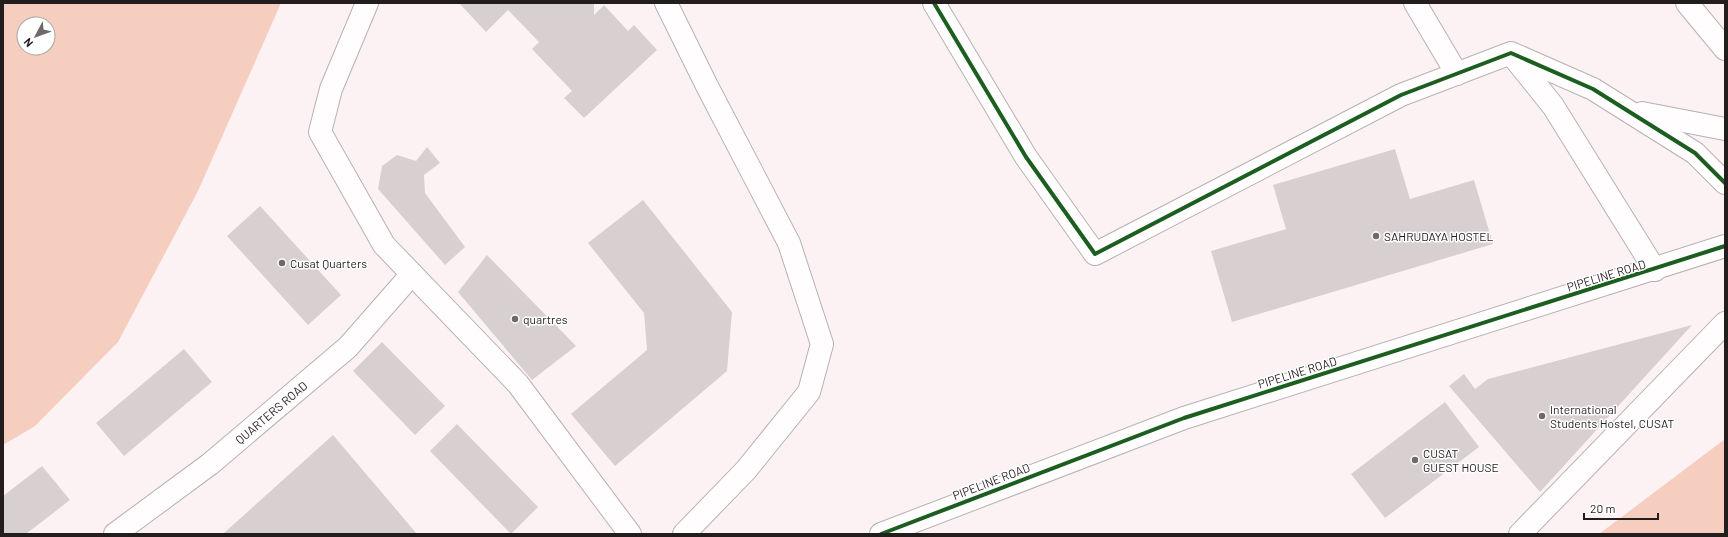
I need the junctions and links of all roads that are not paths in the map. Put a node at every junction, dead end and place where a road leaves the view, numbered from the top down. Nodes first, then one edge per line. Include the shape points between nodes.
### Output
1 (367, 3) edge
2 (666, 3) edge
3 (934, 3) edge
4 (1415, 3) edge
5 (1687, 3) edge
6 (1725, 49) edge
7 (1511, 53) junction
8 (1457, 74) junction
9 (1629, 111) junction
10 (1725, 129) edge
11 (1725, 183) edge
12 (1725, 246) edge
13 (1655, 270) junction
14 (412, 274) junction
15 (1725, 323) edge
16 (115, 534) edge
17 (630, 534) edge
18 (684, 534) edge
19 (880, 534) edge
20 (1520, 534) edge

1 - 14 street via 332,89 320,132 384,245
2 - 18 street via 706,86 789,243 822,344 809,392 746,470
3 - 8 street via 1026,157 1095,254 1401,95
4 - 8 street
5 - 6 street
7 - 8 street
7 - 9 street via 1593,89
7 - 13 street via 1553,106
9 - 10 street
9 - 11 street via 1695,153
12 - 13 street, PIPELINE ROAD
13 - 19 street, PIPELINE ROAD via 1184,418
14 - 16 street, QUARTERS ROAD via 348,348 210,464
14 - 17 street via 518,384
15 - 20 street

